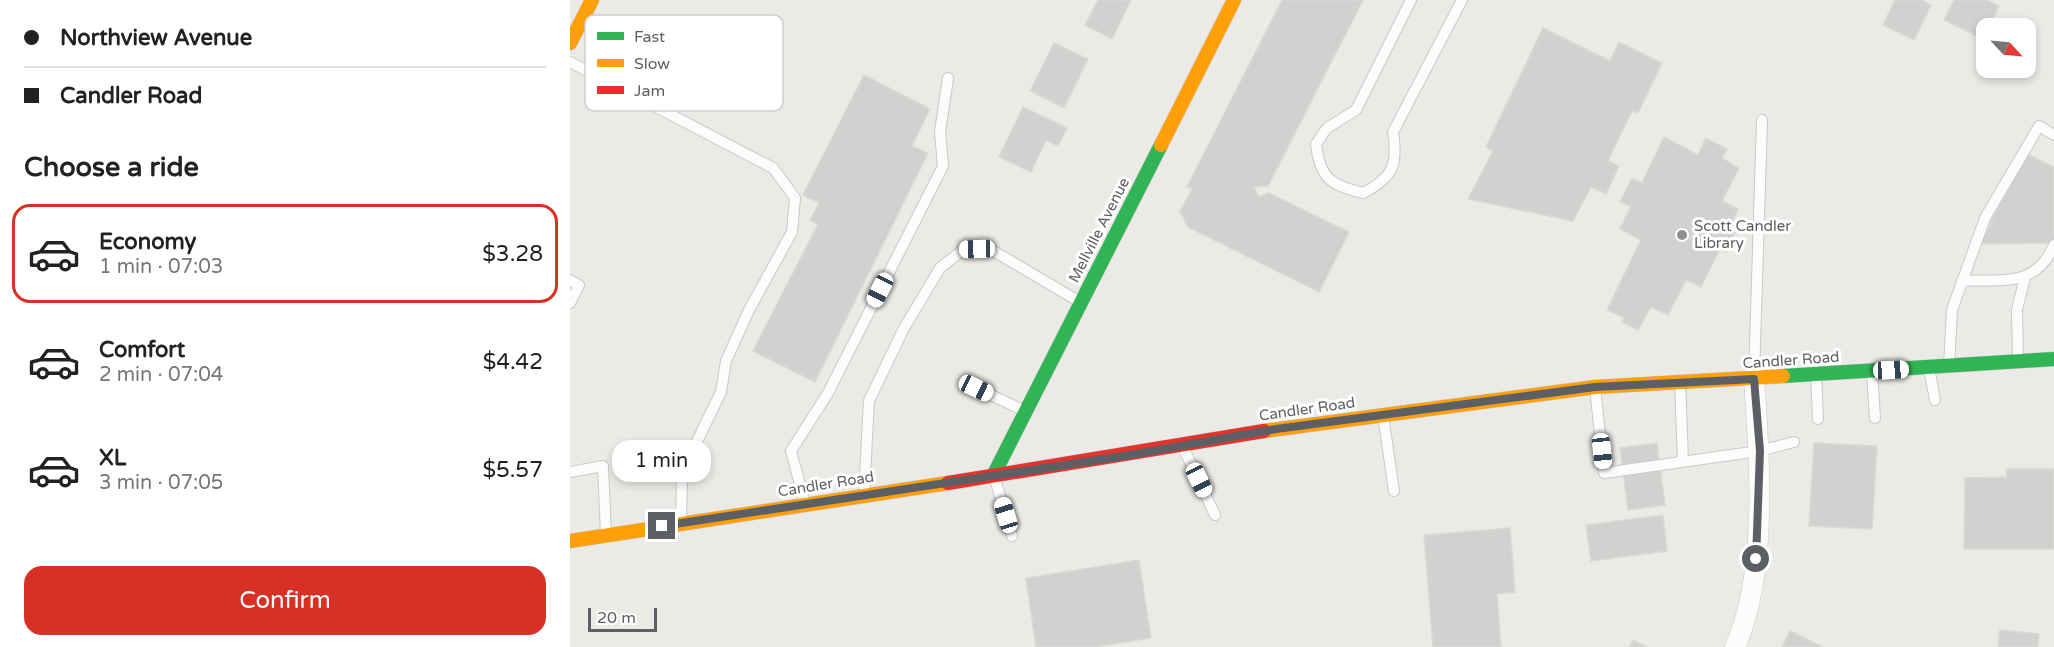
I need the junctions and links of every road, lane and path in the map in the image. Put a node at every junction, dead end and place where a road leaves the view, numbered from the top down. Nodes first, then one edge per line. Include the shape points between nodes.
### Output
1 (592, 0) edge
2 (1234, 0) edge
3 (1411, 0) edge
4 (1462, 0) edge
5 (570, 43) edge
6 (570, 62) edge
7 (585, 70) edge
8 (948, 78) dead end
9 (664, 111) edge
10 (1762, 120) dead end
11 (2054, 135) edge
12 (2054, 245) edge
13 (2025, 278) junction
14 (570, 280) edge
15 (1962, 281) junction
16 (1080, 302) junction
17 (570, 303) edge
18 (2054, 360) edge
19 (2018, 362) junction
20 (1949, 366) junction
21 (1929, 368) junction
22 (1872, 371) junction
23 (1816, 375) junction
24 (1754, 379) junction
25 (1680, 383) junction
26 (1595, 387) junction
27 (976, 388) dead end
28 (1935, 400) dead end
29 (1025, 411) junction
30 (1383, 415) junction
31 (1875, 418) dead end
32 (1818, 419) dead end
33 (1794, 442) dead end
34 (1182, 446) junction
35 (1760, 451) junction
36 (1683, 460) junction
37 (570, 472) edge
38 (994, 474) junction
39 (1395, 491) dead end
40 (864, 494) junction
41 (805, 504) junction
42 (1215, 515) dead end
43 (681, 523) junction
44 (606, 535) junction
45 (1012, 536) dead end
46 (570, 541) edge
47 (1735, 647) edge

1 - 5 main road
2 - 16 main road, Mellville Avenue
3 - 4 lane via 1356,110 1327,128 1316,144 1318,165 1329,181 1363,193 1377,186 1392,170 1397,155 1394,132
6 - 7 lane
8 - 41 lane via 940,132 943,166 828,393 791,451
9 - 43 lane via 773,168 795,198 792,232 749,310 726,361 721,392 682,472
10 - 24 lane
11 - 15 lane via 2039,126 1985,218
12 - 13 lane via 2047,261
13 - 15 lane
13 - 19 lane via 2018,309
14 - 17 lane via 579,285
15 - 20 lane via 1952,310
16 - 29 main road, Mellville Avenue
16 - 40 lane via 990,249 964,249 940,268 903,330 869,401
18 - 19 main road, Candler Road
19 - 20 main road, Candler Road
20 - 21 main road, Candler Road
21 - 22 main road, Candler Road
21 - 28 lane
22 - 23 main road, Candler Road
22 - 31 lane
23 - 24 main road, Candler Road
23 - 32 lane
24 - 25 main road, Candler Road
24 - 35 street
25 - 26 main road, Candler Road
25 - 36 lane
26 - 30 main road, Candler Road
26 - 36 lane via 1604,472
27 - 29 lane
29 - 38 main road, Mellville Avenue
30 - 34 main road, Candler Road
30 - 39 lane
33 - 35 lane
34 - 38 main road, Candler Road
34 - 42 lane
35 - 36 lane
35 - 47 street via 1755,581
37 - 44 lane via 603,466
38 - 40 main road, Candler Road
38 - 45 lane
40 - 41 main road, Candler Road
41 - 43 main road, Candler Road
43 - 44 main road, Candler Road
44 - 46 main road, Candler Road

